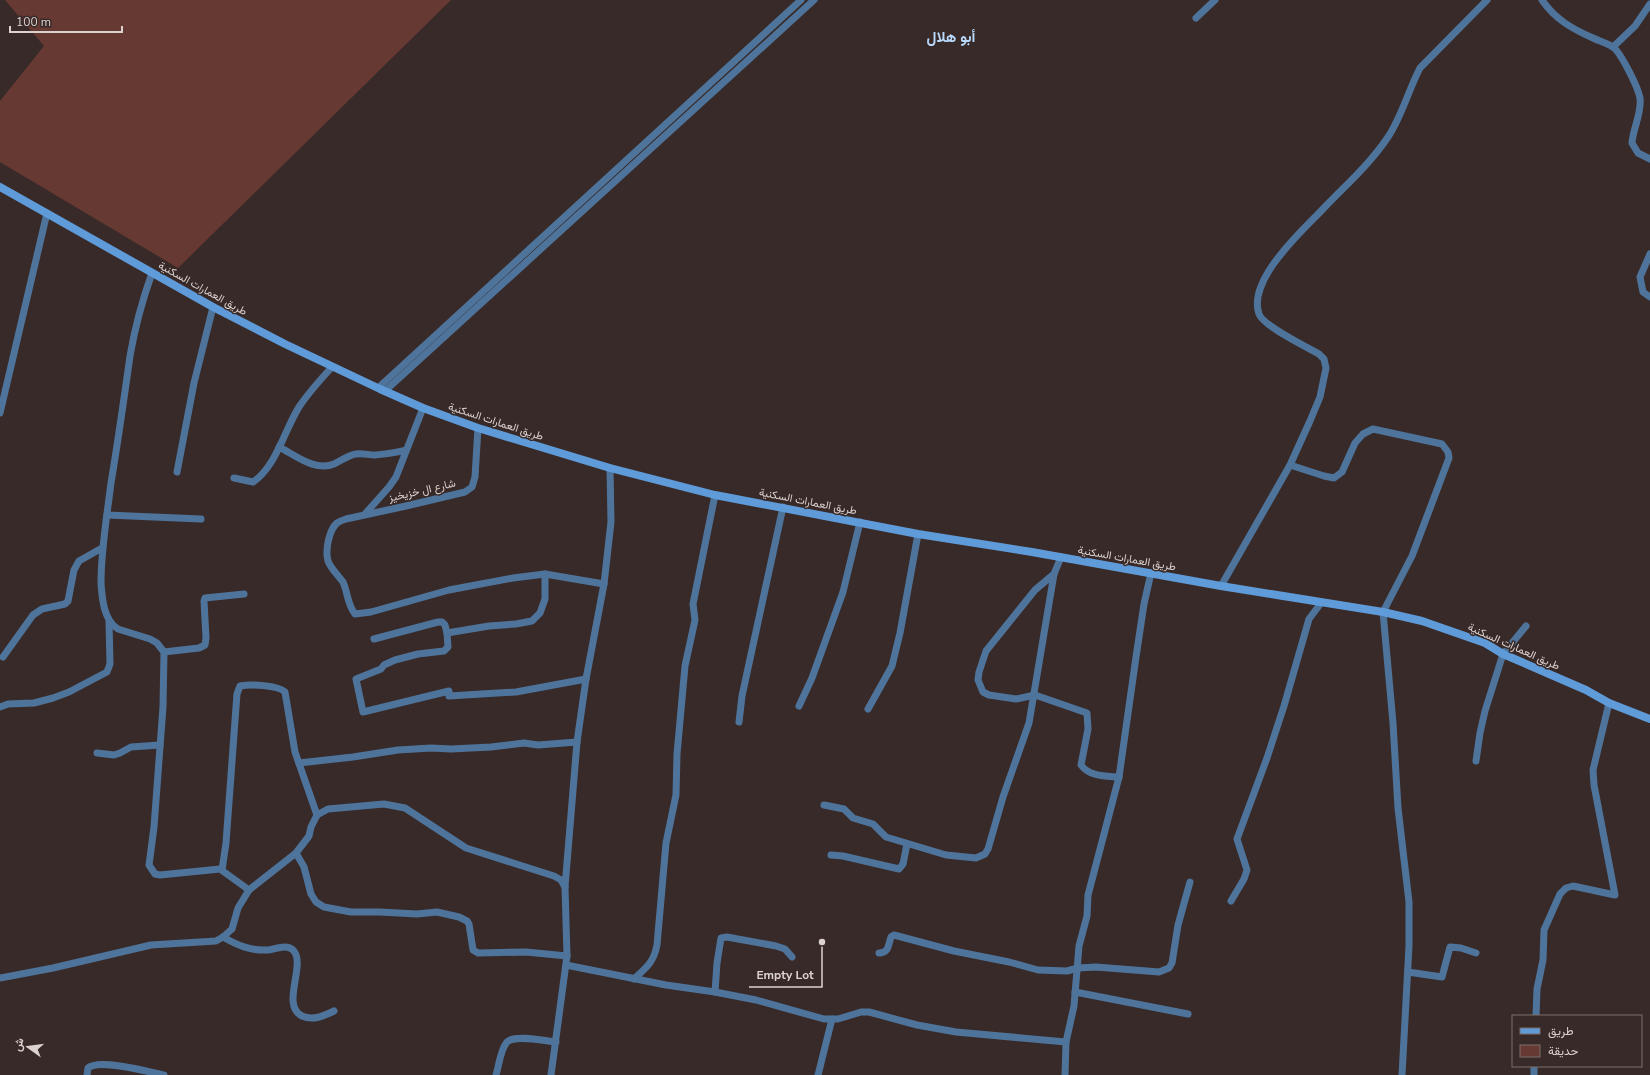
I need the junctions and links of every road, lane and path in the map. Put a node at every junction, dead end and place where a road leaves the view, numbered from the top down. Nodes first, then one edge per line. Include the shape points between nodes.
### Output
1 (801, 0) edge
2 (814, 0) edge
3 (1215, 0) edge
4 (1487, 0) edge
5 (1542, 0) edge
6 (1650, 4) edge
7 (1196, 18) dead end
8 (1613, 47) junction
9 (1650, 159) edge
10 (0, 187) edge
11 (47, 213) junction
12 (1650, 254) edge
13 (152, 273) junction
14 (1650, 296) edge
15 (213, 307) junction
16 (332, 367) junction
17 (382, 390) junction
18 (423, 408) junction
19 (0, 412) edge
20 (478, 428) junction
21 (279, 447) junction
22 (406, 450) junction
23 (1290, 465) junction
24 (610, 468) junction
25 (177, 472) dead end
26 (234, 478) dead end
27 (715, 495) junction
28 (783, 507) junction
29 (365, 514) junction
30 (107, 515) junction
31 (201, 520) dead end
32 (860, 522) junction
33 (918, 534) junction
34 (102, 548) junction
35 (1061, 557) junction
36 (1152, 573) junction
37 (545, 574) junction
38 (1054, 574) junction
39 (604, 584) junction
40 (1221, 586) junction
41 (244, 594) dead end
42 (1321, 603) junction
43 (1383, 612) junction
44 (109, 621) junction
45 (1526, 626) dead end
46 (446, 632) junction
47 (374, 639) dead end
48 (164, 652) junction
49 (1503, 654) junction
50 (3, 657) dead end
51 (586, 680) junction
52 (1035, 695) junction
53 (1609, 703) junction
54 (799, 706) dead end
55 (0, 707) edge
56 (868, 709) dead end
57 (1650, 719) edge
58 (739, 722) dead end
59 (577, 742) junction
60 (160, 745) junction
61 (97, 753) dead end
62 (1476, 761) dead end
63 (299, 763) junction
64 (1119, 777) junction
65 (824, 805) dead end
66 (317, 815) junction
67 (907, 844) junction
68 (296, 853) junction
69 (831, 855) dead end
70 (222, 870) junction
71 (1190, 882) dead end
72 (565, 887) junction
73 (249, 890) junction
74 (1231, 901) dead end
75 (223, 937) junction
76 (879, 953) dead end
77 (1476, 953) dead end
78 (567, 956) junction
79 (792, 957) dead end
80 (566, 965) junction
81 (1078, 968) junction
82 (1408, 972) junction
83 (0, 978) edge
84 (634, 978) junction
85 (714, 992) junction
86 (1075, 992) junction
87 (334, 1011) dead end
88 (1188, 1014) dead end
89 (1536, 1015) edge
90 (832, 1019) junction
91 (556, 1042) junction
92 (1066, 1042) junction
93 (87, 1075) edge
94 (164, 1075) edge
95 (496, 1075) edge
96 (551, 1075) edge
97 (818, 1075) edge
98 (1065, 1075) edge
99 (1402, 1075) edge

1 - 17 street
2 - 17 street
3 - 7 street
4 - 23 street via 1420,68 1388,136 1363,168 1285,249 1260,289 1258,307 1262,320 1319,354 1324,359 1326,368 1320,397
5 - 8 street via 1563,23
6 - 8 street via 1635,26
8 - 9 street via 1631,76 1640,99 1632,143 1638,153
10 - 11 main road, طريق العمارات السكنية
11 - 13 main road, طريق العمارات السكنية
11 - 19 street
12 - 14 street via 1640,277 1643,292
13 - 15 main road, طريق العمارات السكنية
13 - 30 street via 134,329
15 - 16 main road, طريق العمارات السكنية
15 - 25 street via 194,383
16 - 17 main road, طريق العمارات السكنية
16 - 21 street via 299,407
17 - 18 main road, طريق العمارات السكنية
18 - 20 main road, طريق العمارات السكنية
18 - 22 street
20 - 24 main road, طريق العمارات السكنية
20 - 29 street, شارع ال خزيخيز via 475,478 472,487 465,492
21 - 22 street via 321,467 357,454 374,455
21 - 26 street via 262,474 253,482
22 - 29 street via 396,477
23 - 40 street
23 - 43 street via 1334,478 1342,472 1355,443 1363,434 1373,429 1442,444 1448,452 1449,458 1412,556
24 - 27 main road, طريق العمارات السكنية
24 - 39 street via 610,522
27 - 28 main road, طريق العمارات السكنية
27 - 84 street via 693,604 695,620 685,666 676,794 666,843 658,945 646,970
28 - 32 main road, طريق العمارات السكنية
28 - 58 street
29 - 37 street, شارع ال خزيخيز via 338,522 332,529 328,548 328,560 343,582 348,600 356,614 449,590
30 - 31 street
30 - 34 street
32 - 33 main road, طريق العمارات السكنية
32 - 54 street via 843,592 812,678
33 - 35 main road, طريق العمارات السكنية
33 - 56 street via 892,666
34 - 44 street via 101,584
34 - 50 street via 78,561 68,601 33,614
35 - 36 main road, طريق العمارات السكنية
35 - 38 street
36 - 40 main road, طريق العمارات السكنية
36 - 64 street via 1144,604
37 - 39 street
37 - 46 street via 545,599 540,613 532,621
38 - 52 street
38 - 52 street via 1035,590 995,640 983,658 979,672 979,684 986,694 1016,699
39 - 51 street
40 - 42 main road, طريق العمارات السكنية
41 - 48 street via 205,598 205,645
42 - 43 main road, طريق العمارات السكنية
42 - 74 street via 1309,619 1267,758 1237,839 1247,870
43 - 49 main road, طريق العمارات السكنية via 1452,631 1484,643
43 - 82 street via 1398,808 1409,902
44 - 48 street via 118,630 157,643
44 - 55 street via 110,664 107,672 53,698
45 - 49 street
46 - 47 street via 445,625 438,622
46 - 51 street via 448,647 444,651 395,660 356,679 363,712 449,691 449,696 504,693
48 - 60 street
49 - 53 main road, طريق العمارات السكنية via 1586,690
49 - 62 street via 1485,711
51 - 59 street
52 - 64 street via 1087,712 1088,729 1081,765 1086,771 1095,774
52 - 67 street via 1029,723 985,854 976,858 966,858
53 - 57 main road, طريق العمارات السكنية
53 - 89 street via 1594,770 1594,785 1615,895 1573,886 1560,894 1544,930
59 - 63 street via 398,750
59 - 72 street
60 - 61 street via 131,747 114,755
60 - 70 street via 149,860 151,870 160,875
63 - 66 street
63 - 70 street via 285,692 271,687 240,686 237,694
64 - 81 street via 1088,895
65 - 67 street via 844,809 856,819 873,824 886,836
66 - 68 street via 309,836
66 - 72 street via 328,809 344,807 384,804 405,808 466,848 554,876 561,880
67 - 69 street via 903,864 899,869
68 - 73 street
68 - 78 street via 304,867 311,894 316,902 324,907 351,912 439,912 467,921 473,950 478,954 526,952
70 - 73 street
71 - 81 street via 1169,968 1159,972
72 - 78 street
73 - 75 street via 238,908 232,929
75 - 83 street via 216,941 151,945
75 - 87 street via 243,948 292,949 297,962 293,998 296,1010 306,1018 322,1017
76 - 81 street via 886,951 894,935 1038,970 1067,971
77 - 82 street via 1450,947 1442,977
78 - 80 street
79 - 85 street via 776,946 721,938
80 - 84 street
80 - 91 street
81 - 86 street
82 - 99 street
84 - 85 street
85 - 90 street
86 - 88 street
86 - 92 street
90 - 92 street via 869,1012 956,1032
90 - 97 street
91 - 95 street via 519,1038 511,1040 504,1049
91 - 96 street
92 - 98 street
93 - 94 street via 88,1068 94,1064

